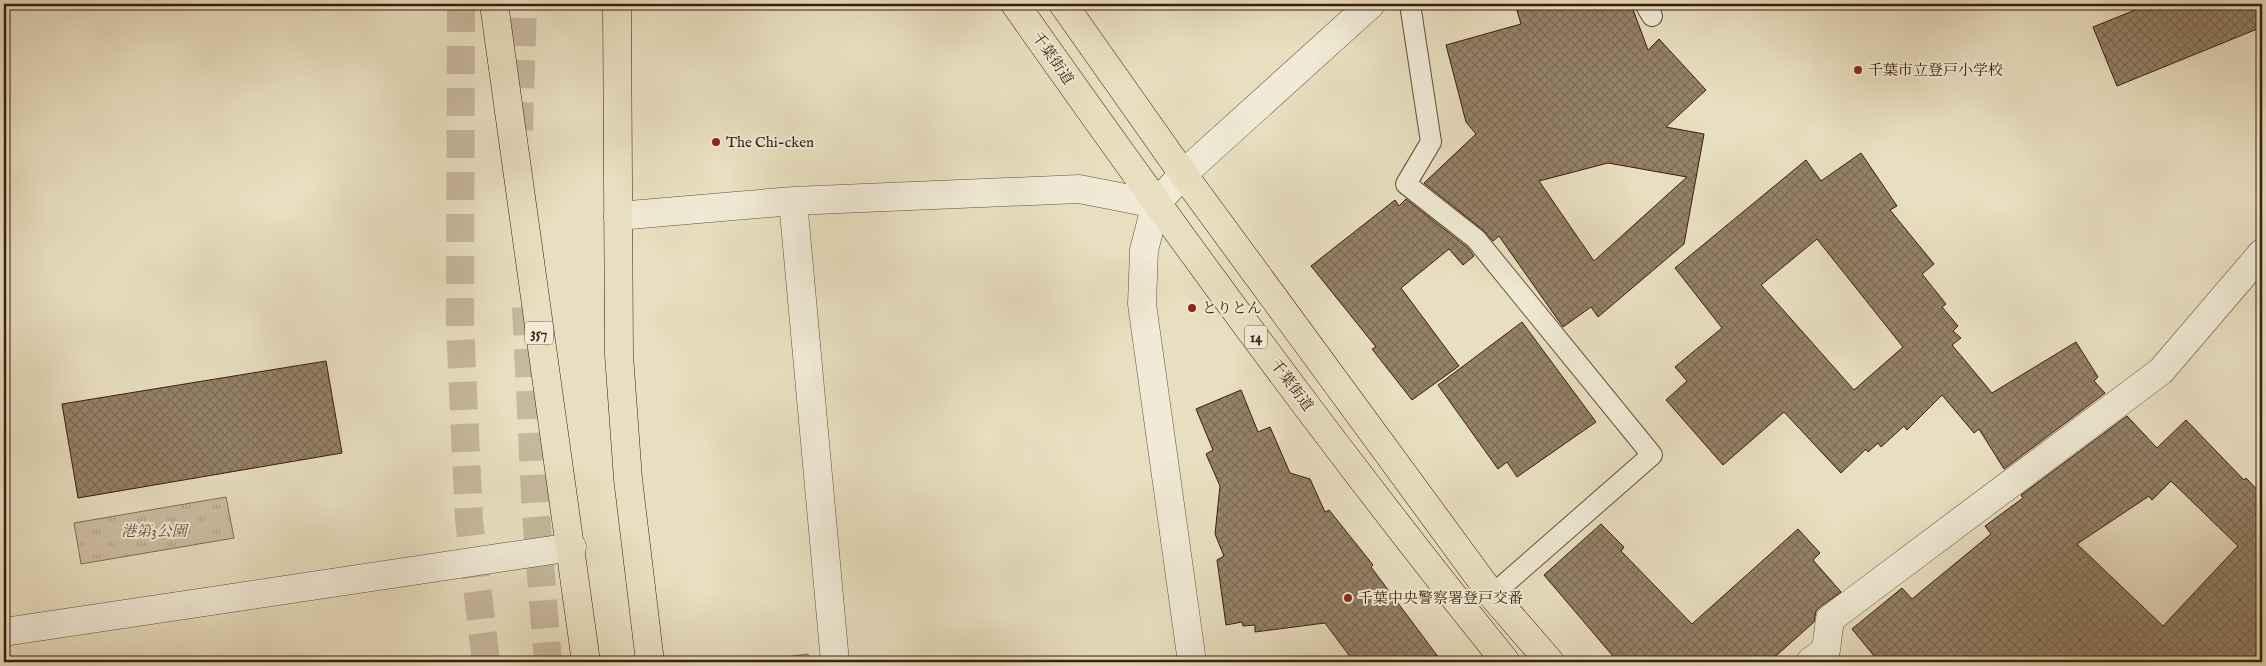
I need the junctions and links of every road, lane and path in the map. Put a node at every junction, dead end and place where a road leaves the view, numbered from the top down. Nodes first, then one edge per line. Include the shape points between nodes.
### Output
1 (494, 4) edge
2 (617, 4) edge
3 (1015, 4) edge
4 (1063, 4) edge
5 (1371, 4) edge
6 (1410, 4) edge
7 (1182, 174) junction
8 (793, 201) junction
9 (1156, 204) junction
10 (618, 216) junction
11 (2262, 253) edge
12 (572, 547) junction
13 (1492, 595) junction
14 (4, 632) edge
15 (1826, 658) edge
16 (1539, 659) edge
17 (586, 662) edge
18 (650, 662) edge
19 (835, 662) edge
20 (1192, 662) edge
21 (1506, 662) edge

1 - 12 highway, 357 via 548,401
2 - 10 highway
3 - 9 highway, 千葉街道 / 14
4 - 7 highway, 14
5 - 7 street
6 - 13 lane via 1431,142 1406,184 1476,239 1652,455
7 - 9 street
7 - 13 highway, 14
8 - 9 street via 1079,189
8 - 10 street
8 - 19 street
9 - 20 street via 1144,250 1142,304
9 - 21 highway, 千葉街道 / 14 via 1406,538
10 - 18 highway via 620,355 628,479
11 - 15 street via 2161,371 1830,619
12 - 14 street
12 - 17 highway, 357
13 - 16 highway, 14

